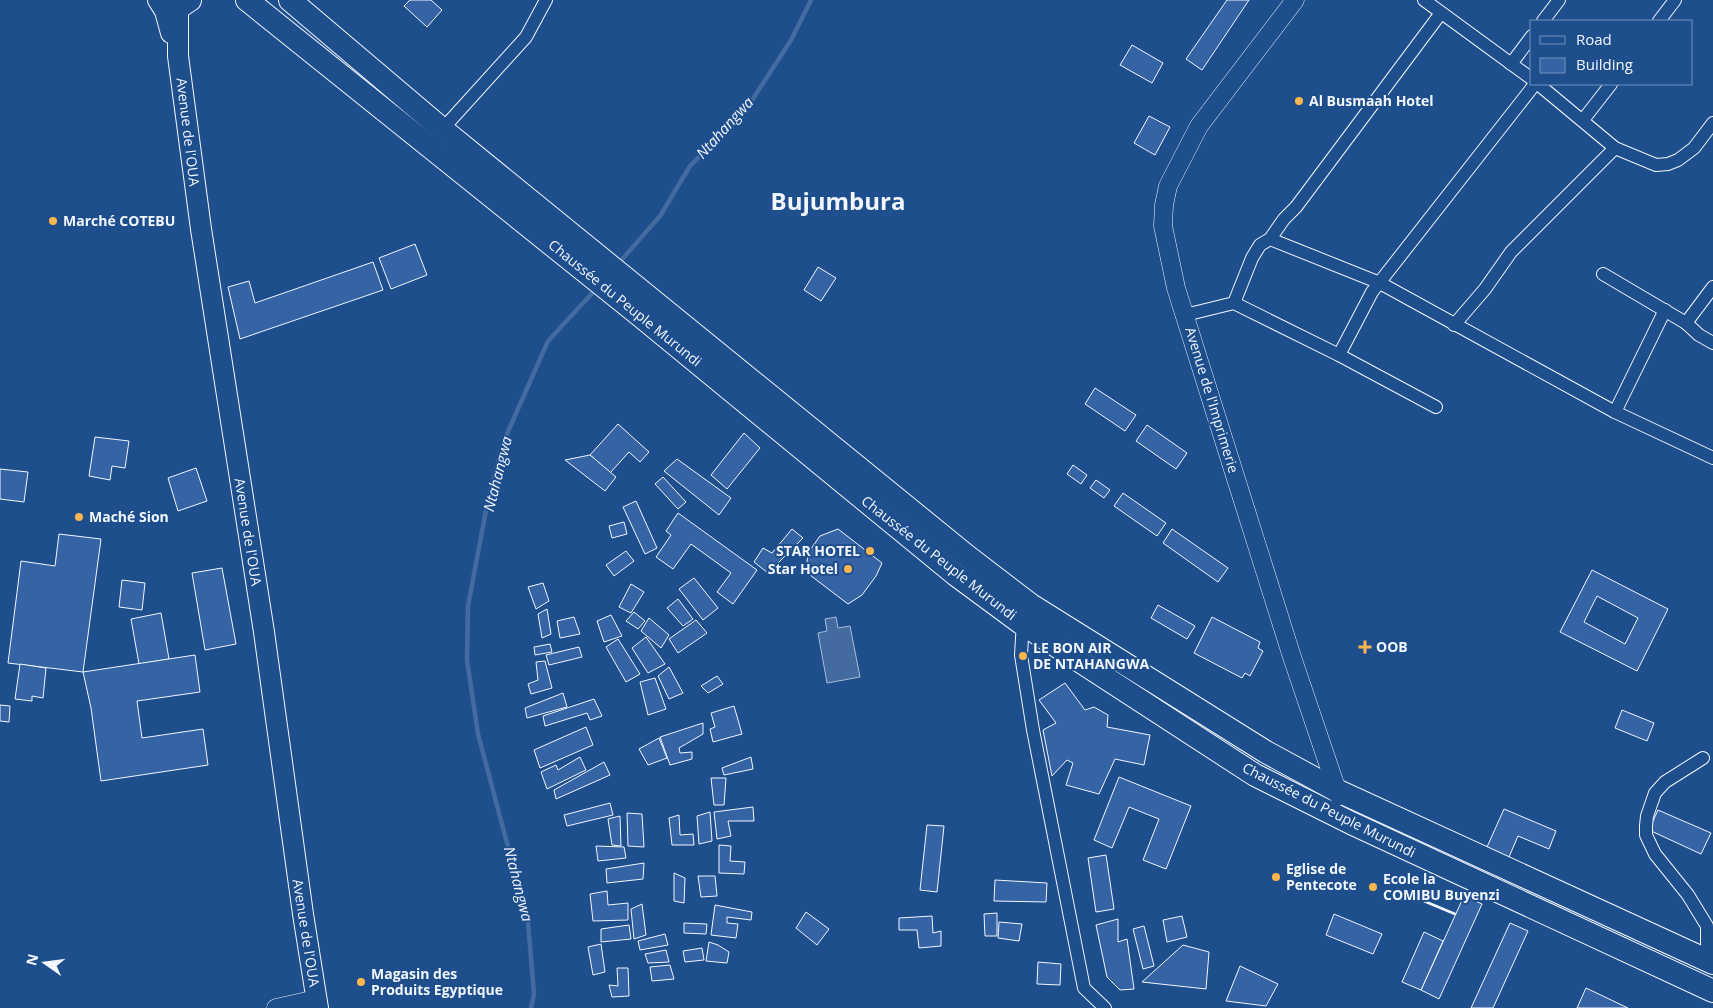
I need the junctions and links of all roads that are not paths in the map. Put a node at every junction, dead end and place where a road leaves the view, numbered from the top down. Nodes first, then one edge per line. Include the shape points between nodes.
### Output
1 (247, 0) edge
2 (290, 0) edge
3 (546, 0) edge
4 (1294, 0) edge
5 (1424, 0) edge
6 (1559, 0) edge
7 (1675, 0) edge
8 (176, 2) edge
9 (1440, 8) edge
10 (1544, 20) edge
11 (1660, 20) edge
12 (1530, 39) edge
13 (1511, 64) junction
14 (1530, 78) edge
15 (1535, 85) edge
16 (1537, 85) edge
17 (1610, 85) edge
18 (1583, 120) junction
19 (1713, 123) edge
20 (436, 138) junction
21 (1615, 148) junction
22 (1270, 238) junction
23 (1603, 274) dead end
24 (1380, 283) junction
25 (1713, 286) edge
26 (1234, 303) junction
27 (1666, 310) junction
28 (1185, 315) junction
29 (1686, 323) junction
30 (1454, 325) junction
31 (1713, 343) edge
32 (1340, 355) junction
33 (1436, 407) dead end
34 (1614, 412) junction
35 (1713, 458) edge
36 (1026, 614) junction
37 (1703, 758) dead end
38 (1336, 790) junction
39 (1351, 824) junction
40 (1710, 962) edge
41 (1713, 991) edge
42 (317, 1004) edge
43 (276, 1008) edge
44 (1105, 1008) edge

1 - 20 highway, Chaussée du Peuple Murundi
2 - 20 highway, Chaussée du Peuple Murundi
3 - 20 street via 526,37
4 - 28 street, Avenue de l'Imprimerie via 1200,126 1168,186 1164,226 1176,288
5 - 9 street
6 - 10 street
7 - 11 street
8 - 42 main road, Avenue de l'OUA via 178,56 201,229 264,632
9 - 13 street
9 - 22 street
12 - 13 street
13 - 14 street
15 - 24 street
16 - 18 street
17 - 18 street
18 - 21 street
19 - 21 street via 1694,148 1668,164 1656,164
20 - 36 highway, Chaussée du Peuple Murundi via 645,306 959,549
21 - 30 street via 1511,252
22 - 24 street
22 - 26 street via 1260,245 1252,258
23 - 27 street
24 - 30 street
24 - 32 street via 1372,292
25 - 29 street
26 - 28 street
26 - 32 street
27 - 29 street
27 - 34 street
28 - 38 street, Avenue de l'Imprimerie
29 - 31 street
30 - 34 street
32 - 33 street
34 - 35 street
36 - 38 highway, Chaussée du Peuple Murundi
36 - 39 highway, Chaussée du Peuple Murundi via 1255,775
36 - 44 street via 1021,655 1084,988
37 - 40 street via 1665,782 1655,793 1647,816 1646,835 1655,854 1688,895 1707,926
38 - 39 street, Avenue de l'Imprimerie
38 - 40 highway, Chaussée du Peuple Murundi
39 - 41 highway, Chaussée du Peuple Murundi
42 - 43 street

